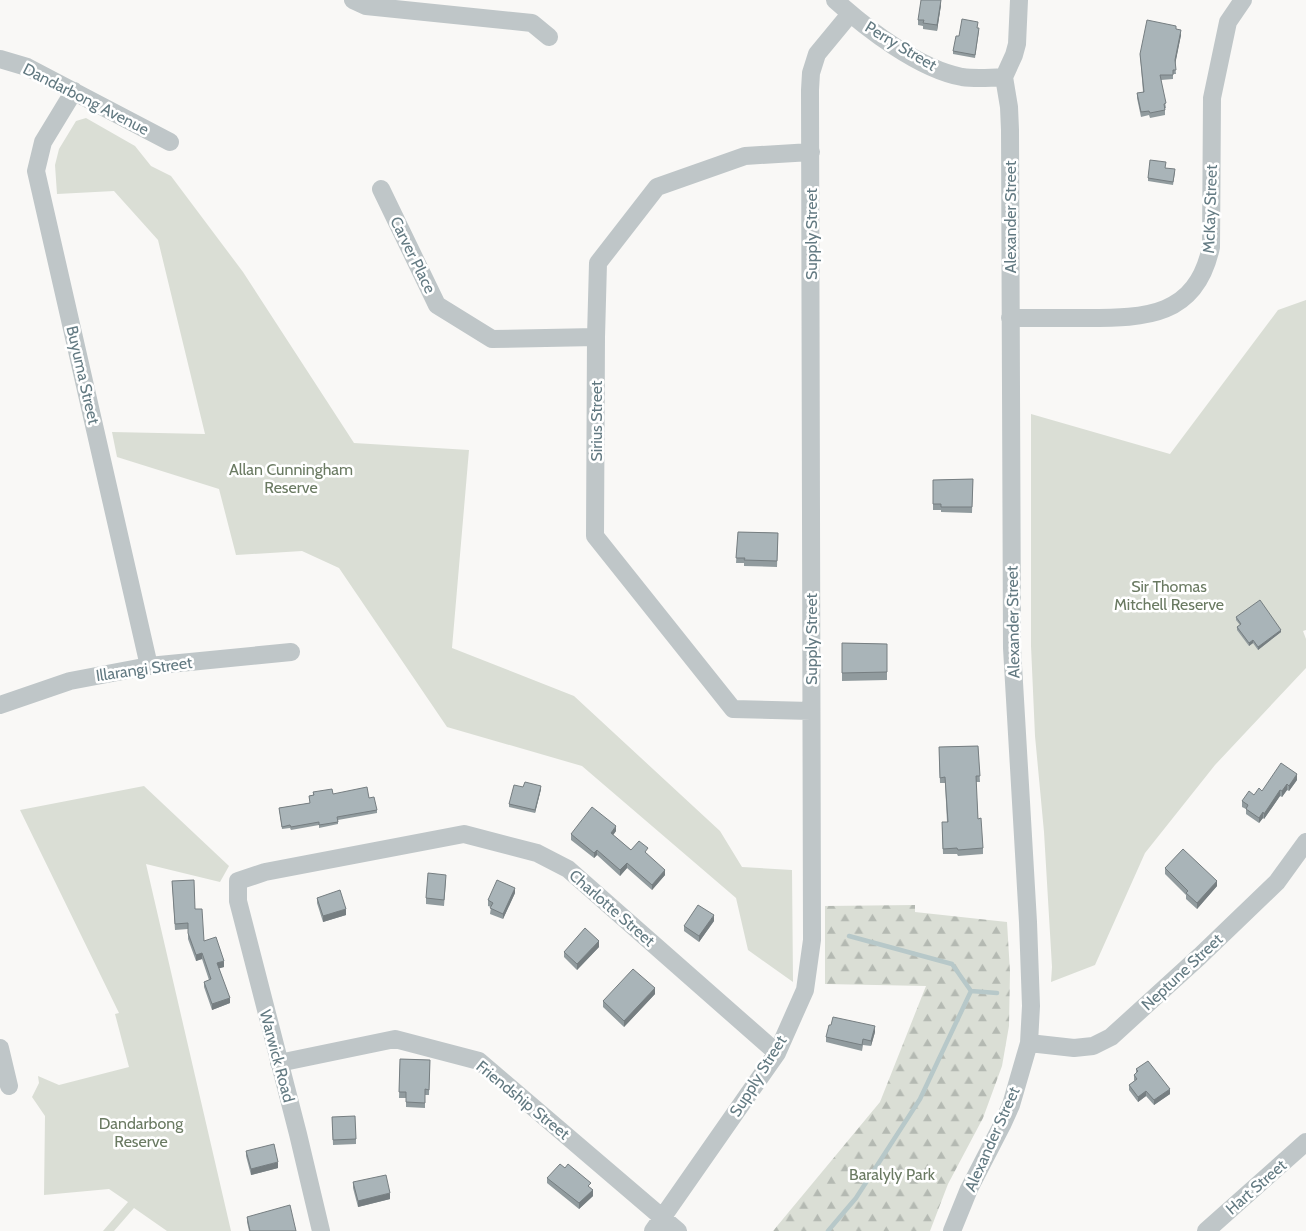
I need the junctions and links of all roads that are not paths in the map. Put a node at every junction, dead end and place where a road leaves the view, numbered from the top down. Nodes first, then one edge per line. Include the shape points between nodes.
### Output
1 (353, 0) edge
2 (835, 0) edge
3 (1019, 0) edge
4 (1242, 0) edge
5 (446, 7) edge
6 (850, 14) junction
7 (549, 37) dead end
8 (0, 59) edge
9 (1004, 77) junction
10 (74, 91) junction
11 (170, 142) dead end
12 (811, 152) junction
13 (381, 189) dead end
14 (1010, 318) junction
15 (596, 337) junction
16 (291, 652) dead end
17 (149, 666) junction
18 (0, 705) edge
19 (811, 711) junction
20 (1306, 842) edge
21 (238, 881) joint
22 (1029, 1042) junction
23 (0, 1048) edge
24 (777, 1053) junction
25 (279, 1064) junction
26 (9, 1086) dead end
27 (1306, 1142) edge
28 (658, 1224) edge
29 (321, 1231) edge
30 (678, 1231) edge
31 (952, 1231) edge
32 (1206, 1231) edge

1 - 5 street via 366,6
2 - 6 street, Perry Street
3 - 9 street via 1014,55
4 - 14 street, McKay Street via 1228,22 1212,98 1211,246 1196,284 1174,304 1148,315
5 - 7 street via 532,23
6 - 9 street, Perry Street via 889,43 944,72 972,78
6 - 12 street, Supply Street via 817,54 811,73
8 - 10 street, Dandarbong Avenue via 27,66
9 - 14 street, Alexander Street via 1010,130
10 - 11 street, Dandarbong Avenue
10 - 17 street, Buyuma Street via 43,142 36,171
12 - 15 street, Sirius Street via 745,156 657,186 598,264
12 - 19 street, Supply Street
13 - 15 street, Carver Place via 438,305 492,339
14 - 22 street, Alexander Street via 1012,648 1028,922
15 - 19 street, Sirius Street via 596,536 733,709
16 - 17 street, Illarangi Street
17 - 18 street, Illarangi Street via 70,681
19 - 24 street, Supply Street via 812,942 805,990
20 - 22 street, Neptune Street via 1277,882 1111,1037 1093,1046 1074,1048
21 - 24 street, Charlotte Street via 265,872 464,834 537,852 568,869
21 - 25 street, Warwick Road via 238,901
22 - 31 street, Alexander Street via 1011,1105
23 - 26 street
24 - 28 street, Supply Street
25 - 28 street, Friendship Street via 395,1039 479,1061
25 - 29 street, Warwick Road
27 - 32 street, Hart Street
28 - 30 street, Friendship Street

